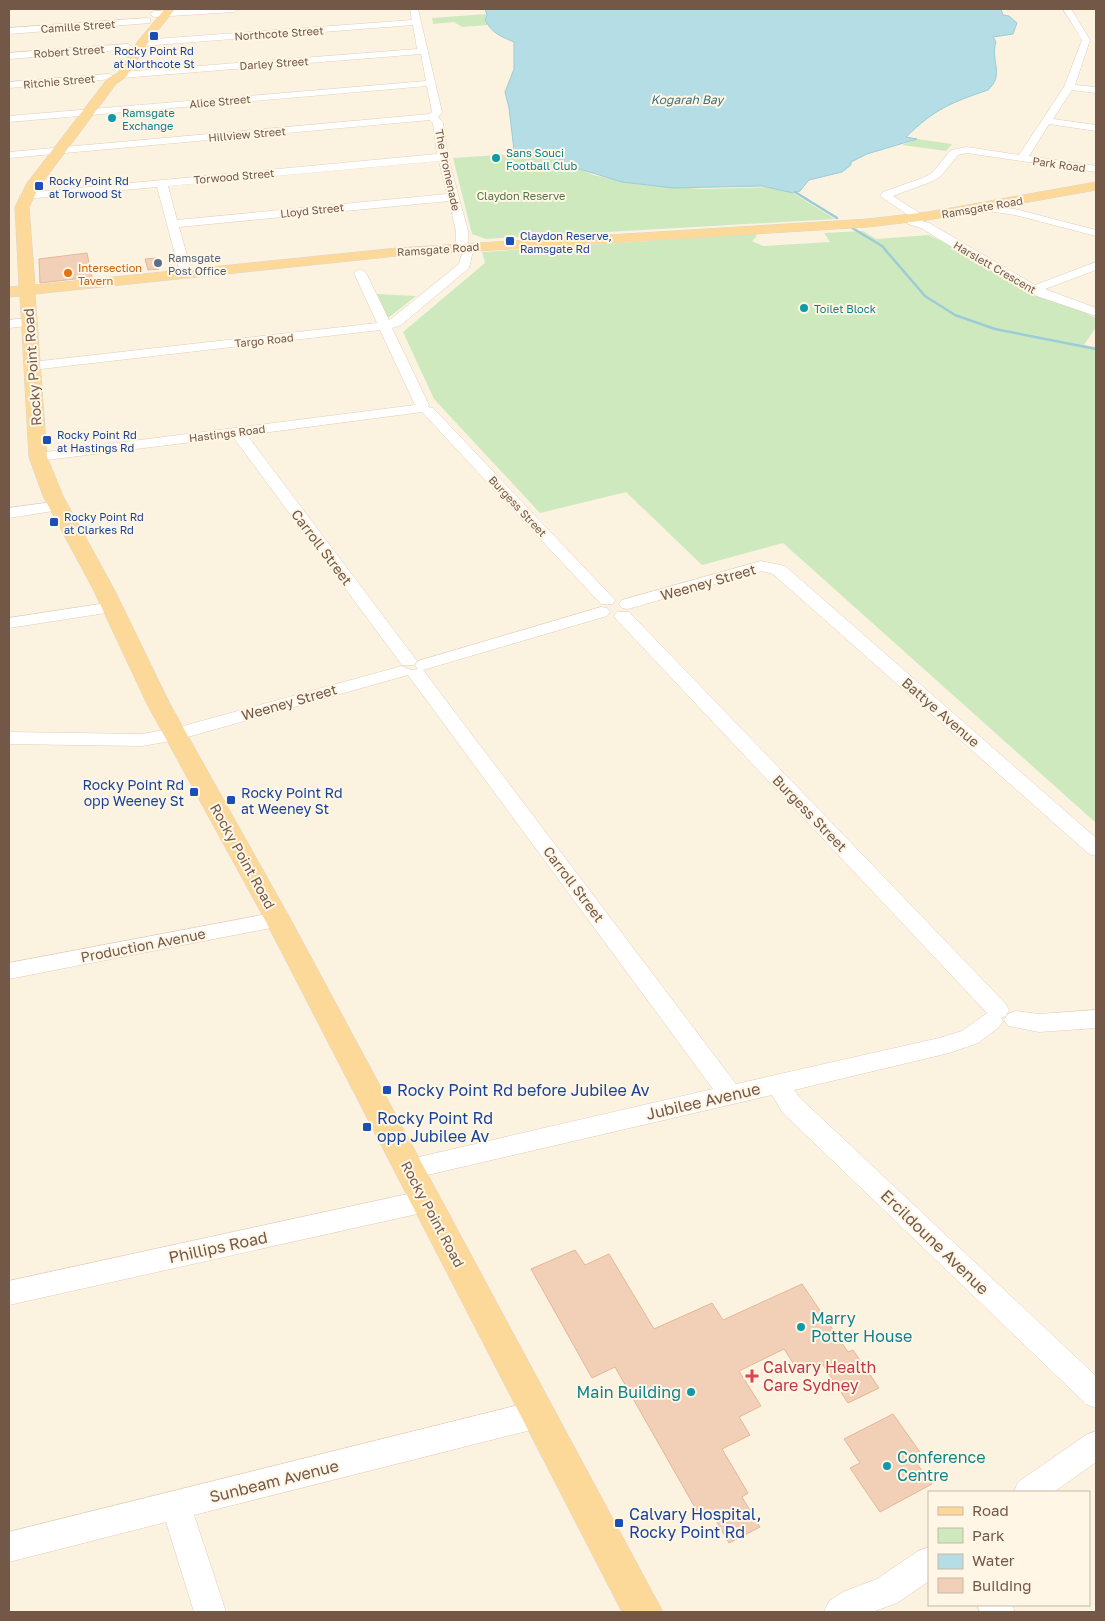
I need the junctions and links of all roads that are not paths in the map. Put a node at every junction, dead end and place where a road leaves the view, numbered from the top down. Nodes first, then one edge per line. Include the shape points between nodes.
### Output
1 (234, 9) edge
2 (414, 9) edge
3 (1067, 9) edge
4 (159, 13) edge
5 (425, 15) edge
6 (416, 22) junction
7 (1077, 24) junction
8 (1091, 26) dead end
9 (9, 31) edge
10 (142, 43) junction
11 (128, 47) junction
12 (425, 51) junction
13 (9, 56) edge
14 (114, 78) junction
15 (431, 83) junction
16 (9, 85) edge
17 (1069, 87) junction
18 (1096, 90) edge
19 (90, 112) junction
20 (433, 117) junction
21 (9, 119) edge
22 (1048, 121) junction
23 (1096, 128) edge
24 (60, 150) junction
25 (9, 155) edge
26 (443, 157) junction
27 (1022, 158) junction
28 (1096, 169) edge
29 (161, 182) junction
30 (1096, 187) edge
31 (21, 195) junction
32 (453, 197) junction
33 (1013, 208) junction
34 (922, 221) junction
35 (172, 224) junction
36 (462, 232) junction
37 (1096, 233) edge
38 (467, 249) junction
39 (1096, 266) edge
40 (186, 273) junction
41 (360, 274) dead end
42 (27, 290) junction
43 (1032, 290) junction
44 (9, 292) edge
45 (1096, 312) edge
46 (29, 322) junction
47 (9, 324) edge
48 (385, 326) junction
49 (32, 366) junction
50 (422, 408) junction
51 (238, 432) junction
52 (38, 457) junction
53 (60, 506) junction
54 (9, 513) edge
55 (785, 575) joint
56 (604, 606) junction
57 (113, 607) junction
58 (625, 610) junction
59 (9, 623) edge
60 (413, 668) junction
61 (177, 734) junction
62 (9, 738) edge
63 (1096, 849) edge
64 (278, 920) junction
65 (9, 971) edge
66 (1002, 1017) junction
67 (1096, 1019) edge
68 (778, 1084) junction
69 (731, 1095) junction
70 (410, 1169) junction
71 (426, 1201) junction
72 (9, 1293) edge
73 (1096, 1395) edge
74 (539, 1414) junction
75 (1096, 1445) edge
76 (1030, 1491) edge
77 (176, 1505) junction
78 (9, 1547) edge
79 (928, 1563) edge
80 (210, 1612) edge
81 (643, 1612) edge
82 (840, 1612) edge

1 - 4 street, Camille Street
2 - 6 street, The Promenade
3 - 7 street
4 - 9 street, Camille Street
4 - 10 main road
4 - 11 main road
5 - 12 street, The Promenade via 430,48
6 - 10 street, Northcote Street
6 - 12 street, The Promenade via 421,48
7 - 8 street
7 - 17 street via 1086,40 1085,55
10 - 14 main road
11 - 13 street, Robert Street
11 - 14 main road
12 - 14 street, Darley Street
12 - 15 street, The Promenade
14 - 16 street, Ritchie Street
14 - 19 main road
15 - 19 street, Alice Street
15 - 20 street, The Promenade via 437,112
17 - 18 street
17 - 22 street
19 - 21 street, Alice Street
19 - 24 main road
20 - 24 street, Hillview Street
20 - 26 street, The Promenade via 438,123
22 - 23 street
22 - 27 street
24 - 25 street, Hillview Street
24 - 31 main road
26 - 29 street, Torwood Street
26 - 32 street, The Promenade
27 - 28 street, Park Road
27 - 34 street, Park Road via 967,150 955,152 929,179 887,194
29 - 31 street, Torwood Street
29 - 35 street
30 - 33 main road, Ramsgate Road
30 - 34 main road, Ramsgate Road
31 - 42 main road, Rocky Point Road
32 - 35 street, Lloyd Street
32 - 36 street, The Promenade
33 - 34 main road, Ramsgate Road
33 - 37 street
34 - 38 main road, Ramsgate Road
34 - 43 street, Harslett Crescent
35 - 40 street
36 - 38 street, The Promenade
36 - 38 street via 468,240
38 - 40 main road, Ramsgate Road
38 - 48 street, Targo Road via 465,266 396,322
39 - 43 street
40 - 42 main road, Ramsgate Road
41 - 48 street, Burgess Street
42 - 44 main road, Ramsgate Road
42 - 46 main road, Rocky Point Road
43 - 45 street, Harslett Crescent
46 - 47 street
46 - 49 main road, Rocky Point Road
48 - 49 street, Targo Road
48 - 50 street, Burgess Street
49 - 52 main road, Rocky Point Road
50 - 51 street, Hastings Road
50 - 56 street, Burgess Street
51 - 52 street, Hastings Road
51 - 60 street, Carroll Street
52 - 53 main road, Rocky Point Road
53 - 54 street
53 - 57 main road, Rocky Point Road
55 - 58 street, Weeney Street via 774,568 761,566
55 - 63 street, Battye Avenue
56 - 58 street via 608,616
56 - 60 street, Weeney Street
57 - 59 street
57 - 61 main road, Rocky Point Road via 148,684
58 - 66 street, Burgess Street
60 - 61 street, Weeney Street
60 - 69 street, Carroll Street
61 - 62 street, Weeney Street via 142,740
61 - 64 main road, Rocky Point Road
64 - 65 street, Production Avenue
64 - 70 main road, Rocky Point Road
66 - 67 street via 1039,1023
66 - 68 street, Jubilee Avenue via 978,1033 954,1043
68 - 69 street, Jubilee Avenue
68 - 73 street, Ercildoune Avenue via 791,1105
69 - 70 street, Jubilee Avenue
70 - 71 main road, Rocky Point Road
71 - 72 street, Phillips Road
71 - 74 main road, Rocky Point Road
74 - 77 street, Sunbeam Avenue
74 - 81 main road, Rocky Point Road
75 - 76 street
77 - 78 street, Sunbeam Avenue
77 - 80 street
79 - 82 street via 886,1592 856,1602

